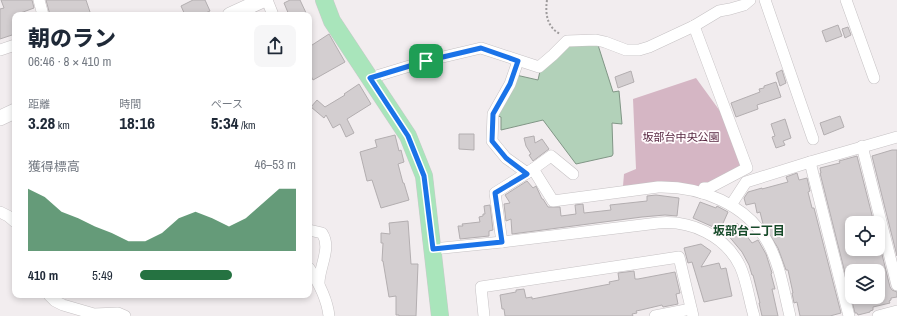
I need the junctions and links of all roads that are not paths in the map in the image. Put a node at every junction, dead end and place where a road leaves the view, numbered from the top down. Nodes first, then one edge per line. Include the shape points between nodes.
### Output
1 (39, 0) edge
2 (265, 0) edge
3 (324, 0) edge
4 (750, 0) edge
5 (764, 0) edge
6 (846, 0) edge
7 (42, 12) edge
8 (237, 12) edge
9 (271, 12) edge
10 (694, 26) junction
11 (12, 46) edge
12 (0, 50) edge
13 (518, 61) junction
14 (370, 78) junction
15 (874, 78) dead end
16 (12, 112) edge
17 (0, 118) edge
18 (897, 136) edge
19 (813, 139) dead end
20 (862, 146) junction
21 (810, 162) junction
22 (530, 171) junction
23 (573, 174) dead end
24 (702, 193) junction
25 (731, 204) junction
26 (0, 212) edge
27 (12, 219) edge
28 (312, 231) edge
29 (502, 242) junction
30 (433, 249) junction
31 (312, 272) edge
32 (319, 283) junction
33 (897, 285) edge
34 (52, 298) edge
35 (897, 311) edge
36 (692, 312) edge
37 (125, 316) edge
38 (329, 316) edge
39 (440, 316) edge
40 (484, 316) edge
41 (655, 316) edge
42 (754, 316) edge
43 (790, 316) edge
44 (849, 316) edge
45 (878, 316) edge

1 - 7 street
2 - 8 street
2 - 9 street
3 - 14 main road via 332,21
4 - 10 street via 730,10 719,11
5 - 19 street
6 - 15 street
10 - 13 street via 639,50 626,50 596,40 567,41 539,67
10 - 24 street via 747,168 709,188 704,188
11 - 12 street
13 - 14 street via 481,48
13 - 22 street via 510,84 493,114 492,141 506,158
14 - 30 main road via 408,136 424,176
16 - 17 street
18 - 20 street
20 - 21 street
20 - 33 street
21 - 25 street via 746,182
21 - 44 street
22 - 23 street via 551,156
22 - 24 street via 553,200 658,188 685,188
22 - 29 street via 495,193
24 - 25 street
25 - 43 street via 743,212 767,242 776,262
26 - 27 street
28 - 32 street via 322,233 325,240
29 - 30 street
29 - 42 street via 668,222 692,226 718,239 733,255 743,275
30 - 39 main road
31 - 32 street
32 - 38 street
34 - 37 street via 63,305 94,314 118,313
35 - 45 street
36 - 40 street via 678,257 481,287
36 - 41 street

